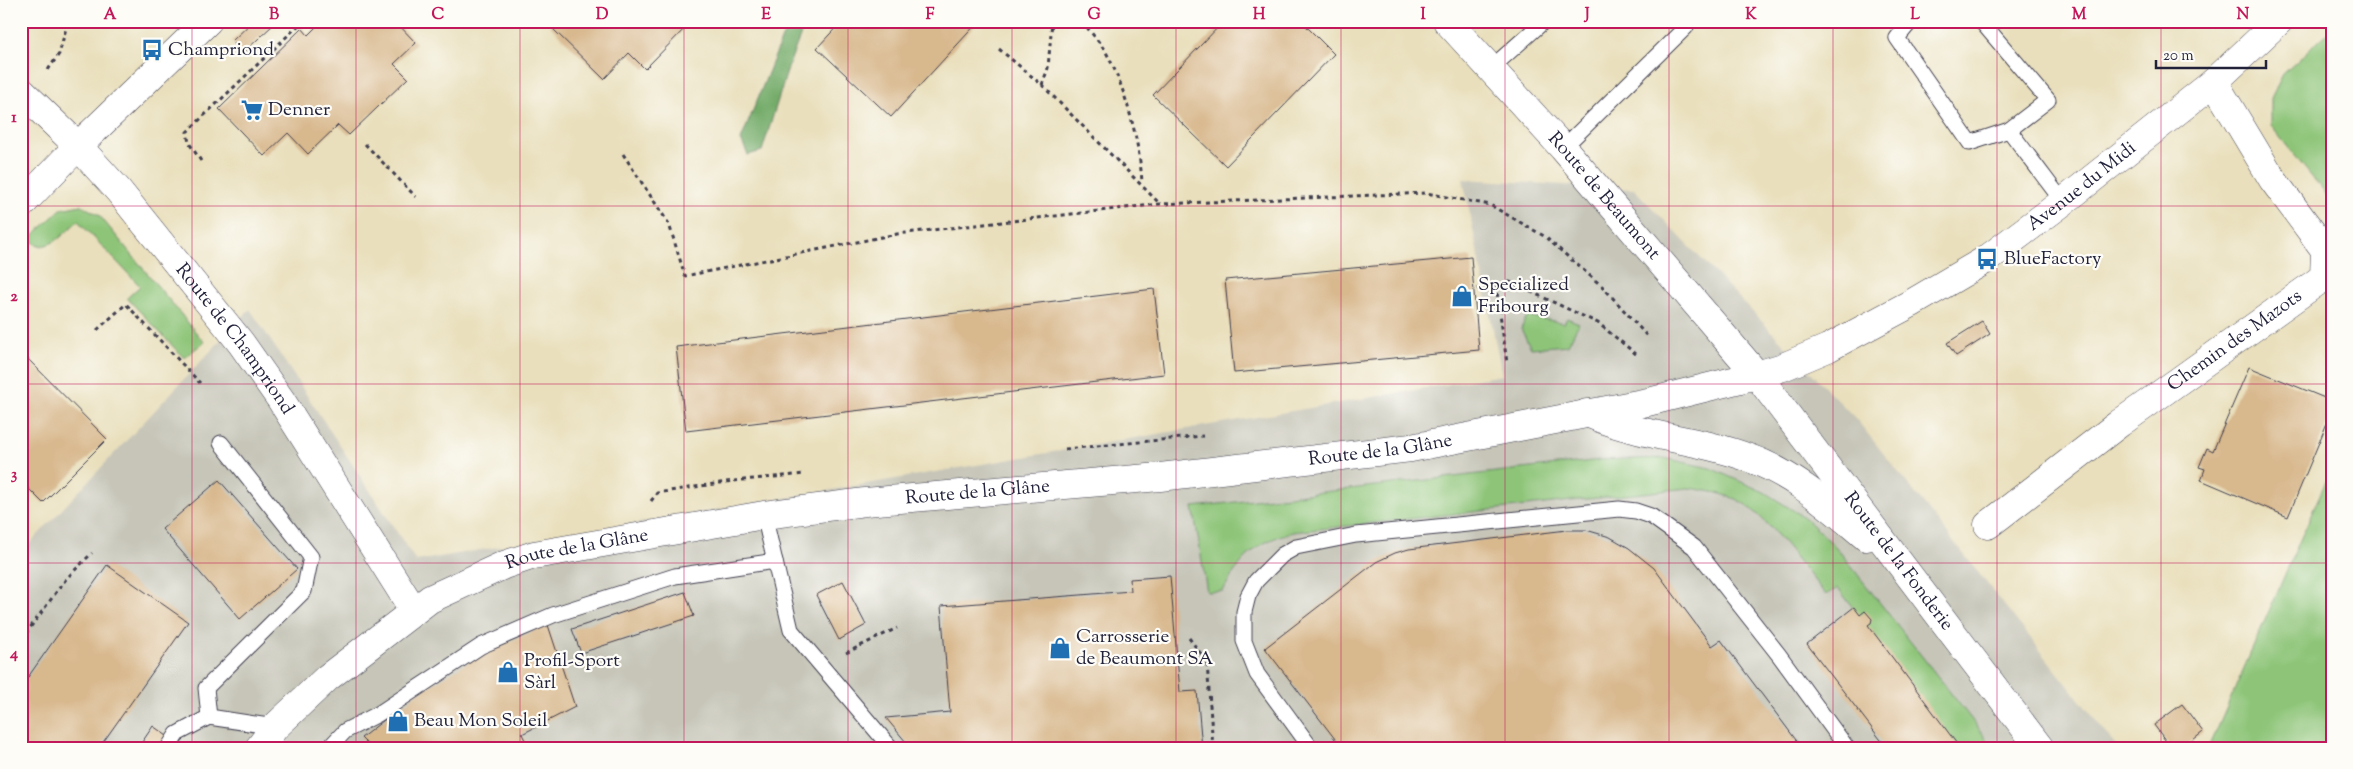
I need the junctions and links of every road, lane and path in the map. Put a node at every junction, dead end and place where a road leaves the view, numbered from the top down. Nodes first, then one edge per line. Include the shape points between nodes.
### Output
1 (68, 21) edge
2 (208, 21) edge
3 (303, 21) edge
4 (1052, 21) edge
5 (1082, 21) edge
6 (1447, 21) edge
7 (1544, 21) edge
8 (1681, 21) edge
9 (1911, 21) edge
10 (1981, 21) edge
11 (2279, 21) edge
12 (999, 49) dead end
13 (1490, 69) junction
14 (2214, 82) junction
15 (32, 84) edge
16 (1042, 85) junction
17 (2009, 130) junction
18 (365, 144) dead end
19 (78, 146) junction
20 (1563, 148) junction
21 (622, 154) dead end
22 (202, 161) dead end
23 (1142, 183) junction
24 (416, 197) dead end
25 (2063, 202) junction
26 (1160, 204) junction
27 (21, 205) edge
28 (1496, 285) junction
29 (1477, 289) dead end
30 (97, 330) dead end
31 (1647, 336) dead end
32 (1636, 354) dead end
33 (1507, 363) dead end
34 (1756, 375) junction
35 (200, 383) dead end
36 (1586, 413) junction
37 (221, 443) dead end
38 (764, 515) junction
39 (1988, 525) dead end
40 (92, 553) dead end
41 (775, 561) junction
42 (1902, 566) junction
43 (414, 611) junction
44 (897, 628) dead end
45 (1189, 638) dead end
46 (21, 640) edge
47 (822, 666) junction
48 (209, 717) junction
49 (267, 738) edge
50 (168, 748) edge
51 (329, 748) edge
52 (891, 748) edge
53 (1213, 748) edge
54 (1311, 748) edge
55 (1847, 748) edge
56 (2040, 748) edge

1 - 15 path via 59,54
2 - 19 main road
3 - 22 path via 188,132 189,143
4 - 16 path via 1048,68
5 - 23 path via 1108,55 1128,108 1141,160
6 - 13 main road, Route de Beaumont
7 - 13 lane
8 - 20 lane via 1686,27
9 - 17 lane via 1897,38 1970,144
10 - 17 lane via 2048,100
11 - 14 main road, Avenue du Midi
12 - 16 path
13 - 20 main road, Route de Beaumont
14 - 25 main road, Avenue du Midi
14 - 39 main road, Chemin des Mazots via 2273,180 2325,250 2324,277 2120,423
15 - 19 main road, Route de Champriond
16 - 23 path
17 - 25 lane
18 - 24 path
19 - 27 main road
19 - 43 main road, Route de Champriond via 118,190 241,343 281,400
20 - 34 main road, Route de Beaumont
21 - 26 path via 669,224 685,276 896,234
23 - 26 path
25 - 34 main road, Avenue du Midi via 1987,259 1912,303 1828,348
26 - 31 path via 1426,193 1490,204 1544,236 1602,287
28 - 29 path
28 - 32 path via 1510,282 1598,323
28 - 33 path
30 - 35 path via 126,304
34 - 36 main road, Route de la Glâne via 1687,393
34 - 42 main road, Route de la Fonderie
36 - 38 main road, Route de la Glâne via 1411,448 1160,477 865,502
36 - 42 main road via 1624,426 1732,452 1780,472 1815,494
37 - 48 lane via 311,557 304,591 206,688
38 - 41 lane
38 - 43 main road, Route de la Glâne via 534,555 430,599
40 - 46 path via 66,578
41 - 47 lane via 791,630
41 - 51 lane via 675,576 552,615 480,646 378,714 345,732
42 - 56 main road, Route de la Fonderie
43 - 49 main road, Route de la Glâne via 327,678
44 - 47 path
45 - 53 path via 1207,662
47 - 52 lane
48 - 49 lane
48 - 50 lane via 177,734
54 - 55 lane via 1257,674 1244,641 1244,612 1248,596 1256,580 1282,555 1296,547 1356,535 1619,509 1651,516 1694,547

